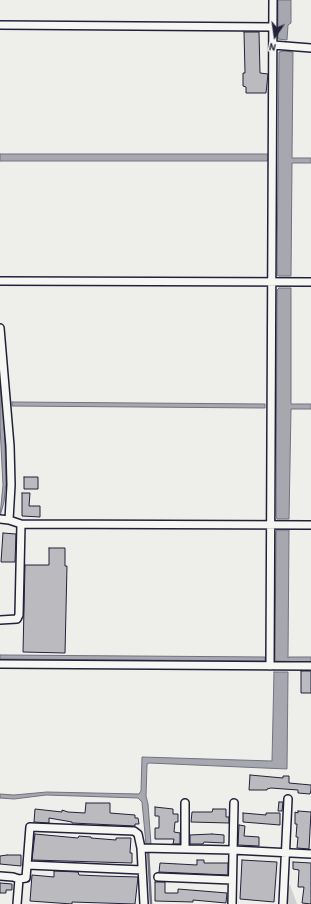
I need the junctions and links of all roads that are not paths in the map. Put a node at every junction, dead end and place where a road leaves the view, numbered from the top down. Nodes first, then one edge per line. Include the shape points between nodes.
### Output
1 (273, 0) edge
2 (0, 25) edge
3 (273, 27) junction
4 (273, 45) junction
5 (311, 48) edge
6 (0, 281) edge
7 (272, 282) junction
8 (311, 282) edge
9 (0, 328) edge
10 (0, 519) edge
11 (9, 520) junction
12 (21, 524) junction
13 (270, 525) junction
14 (311, 525) edge
15 (0, 620) edge
16 (0, 664) edge
17 (270, 666) junction
18 (311, 666) edge
19 (288, 799) dead end
20 (185, 802) dead end
21 (234, 803) dead end
22 (141, 848) junction
23 (185, 849) junction
24 (233, 850) junction
25 (286, 853) junction
26 (311, 854) edge
27 (28, 864) junction
28 (142, 870) junction
29 (0, 876) edge
30 (158, 877) dead end
31 (19, 879) junction
32 (232, 880) junction
33 (17, 904) edge
34 (144, 904) edge
35 (232, 904) edge
36 (283, 904) edge

1 - 3 street
2 - 3 street
3 - 4 street
4 - 5 street
4 - 7 street
6 - 7 street
7 - 8 street
7 - 13 street
9 - 11 street via 10,446
10 - 11 street
11 - 12 street
12 - 13 street
12 - 15 street via 19,615 17,619
13 - 14 street
13 - 17 street
16 - 17 street
17 - 18 street
19 - 25 street
20 - 23 street
21 - 24 street
22 - 23 street
22 - 27 street via 138,834 134,831 30,826
22 - 28 street
23 - 24 street
24 - 25 street
24 - 32 street
25 - 26 street
25 - 36 street
27 - 28 street
27 - 31 street via 26,878
28 - 34 street
29 - 31 street
30 - 32 street
31 - 33 street
32 - 35 street

